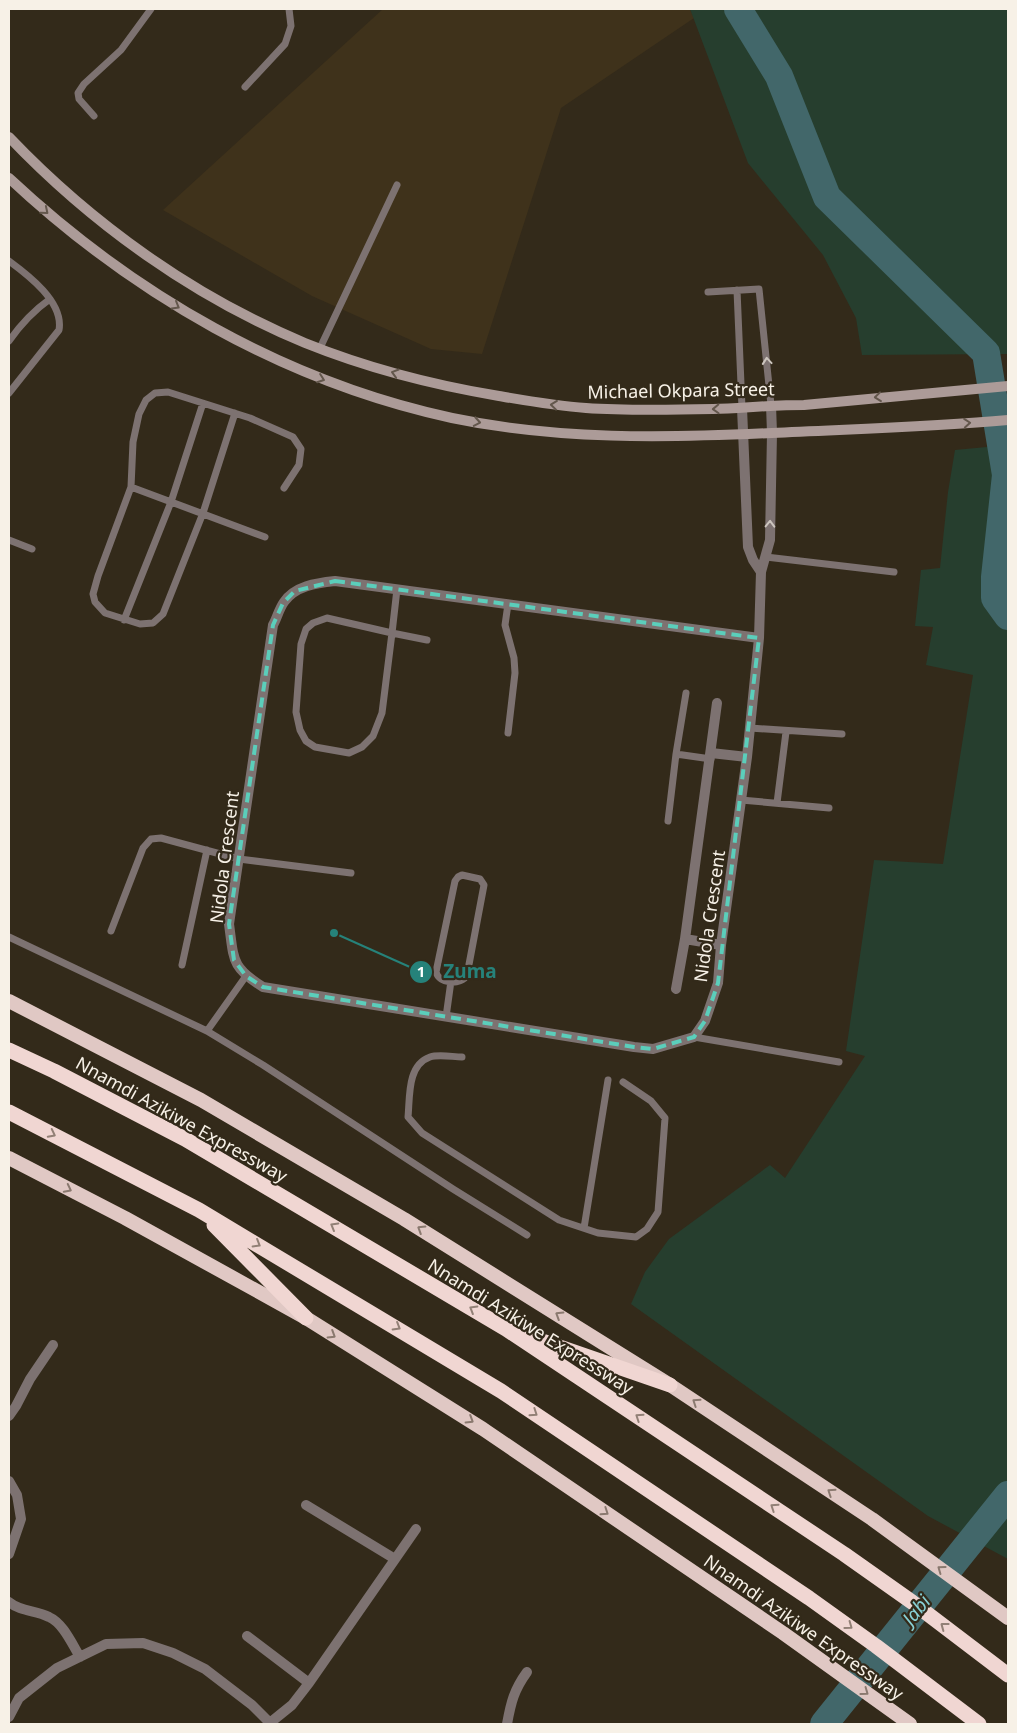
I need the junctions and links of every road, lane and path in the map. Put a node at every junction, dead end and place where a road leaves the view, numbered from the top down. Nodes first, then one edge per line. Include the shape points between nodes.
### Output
1 (151, 9) edge
2 (290, 9) edge
3 (245, 87) dead end
4 (94, 116) dead end
5 (9, 137) edge
6 (9, 178) edge
7 (397, 185) dead end
8 (9, 261) edge
9 (737, 290) junction
10 (708, 292) dead end
11 (50, 299) junction
12 (9, 341) edge
13 (320, 348) junction
14 (1008, 386) edge
15 (9, 392) edge
16 (203, 403) junction
17 (771, 405) junction
18 (742, 408) junction
19 (235, 413) junction
20 (1008, 420) edge
21 (772, 433) junction
22 (743, 435) junction
23 (131, 488) junction
24 (284, 488) dead end
25 (171, 502) junction
26 (203, 513) junction
27 (265, 537) dead end
28 (9, 540) edge
29 (32, 549) dead end
30 (766, 557) junction
31 (761, 572) junction
32 (894, 572) dead end
33 (397, 589) junction
34 (508, 604) junction
35 (124, 620) junction
36 (392, 633) junction
37 (759, 638) junction
38 (427, 640) dead end
39 (686, 693) dead end
40 (717, 703) dead end
41 (750, 728) junction
42 (786, 732) junction
43 (508, 733) dead end
44 (842, 734) dead end
45 (676, 754) junction
46 (711, 756) junction
47 (747, 757) junction
48 (741, 800) junction
49 (777, 803) junction
50 (829, 808) dead end
51 (668, 821) dead end
52 (207, 850) junction
53 (239, 859) junction
54 (351, 872) dead end
55 (111, 931) dead end
56 (9, 937) edge
57 (685, 939) junction
58 (721, 945) junction
59 (182, 965) dead end
60 (246, 976) junction
61 (451, 981) junction
62 (676, 989) dead end
63 (9, 1001) edge
64 (446, 1017) junction
65 (207, 1031) junction
66 (694, 1037) junction
67 (9, 1050) edge
68 (462, 1057) dead end
69 (838, 1062) dead end
70 (608, 1080) dead end
71 (623, 1082) dead end
72 (9, 1112) edge
73 (9, 1158) edge
74 (199, 1210) junction
75 (584, 1228) junction
76 (527, 1235) dead end
77 (306, 1318) junction
78 (506, 1329) junction
79 (53, 1345) dead end
80 (670, 1385) junction
81 (9, 1416) edge
82 (9, 1481) edge
83 (306, 1505) dead end
84 (416, 1529) dead end
85 (9, 1554) edge
86 (395, 1559) junction
87 (9, 1602) edge
88 (1008, 1618) edge
89 (248, 1636) dead end
90 (80, 1657) junction
91 (527, 1672) dead end
92 (1008, 1675) edge
93 (310, 1683) junction
94 (9, 1717) edge
95 (271, 1723) edge
96 (506, 1724) edge
97 (910, 1724) edge
98 (979, 1724) edge

1 - 4 lane via 121,50 78,93 79,99
2 - 3 lane via 292,26 285,44
5 - 13 main road, Michael Okpara Street via 53,182 149,257 226,304
6 -> 22 main road via 84,243 164,299 267,356 356,392 452,418 556,433 612,437
7 - 13 lane
8 - 11 lane via 32,278
9 - 10 lane
17 -> 9 lane via 758,289
9 - 18 lane
11 - 12 lane via 34,310
11 - 15 lane via 61,321 59,330
18 -> 13 main road, Michael Okpara Street via 646,410 548,405 454,389
14 -> 17 main road, Michael Okpara Street via 804,405
16 - 19 lane
16 - 23 lane via 168,392 155,393 146,400 138,414 133,442
16 - 25 lane
17 - 18 main road, Michael Okpara Street
17 - 21 street
18 - 22 street
19 - 24 lane via 279,429 293,437 301,449 299,465
19 - 26 lane
21 -> 20 main road
21 - 22 main road
30 -> 21 street via 770,540
22 - 31 street via 748,547
23 - 25 lane
23 - 35 lane via 93,594 95,602 105,612
25 - 26 lane
25 - 35 lane
26 - 27 lane
26 - 35 lane via 163,614 152,623
28 - 29 lane
30 - 31 street
30 - 32 lane
31 - 37 street, Nidola Crescent
33 - 34 street, Nidola Crescent
33 - 36 lane
33 - 53 street, Nidola Crescent via 319,582 295,591 283,603 273,625
34 - 37 street, Nidola Crescent
34 - 43 lane via 505,625 515,673
36 - 36 lane via 327,618 313,623 306,630 301,644 296,712 306,741 315,747 349,753 362,747 373,736 382,713
36 - 38 lane
37 - 41 street, Nidola Crescent
39 - 45 lane
40 - 46 street
41 - 42 lane
41 - 47 street, Nidola Crescent
42 - 44 lane
42 - 49 lane
45 - 46 lane
45 - 51 lane
46 - 47 street
46 - 57 street
47 - 48 street, Nidola Crescent
48 - 49 lane
48 - 58 street, Nidola Crescent
49 - 50 lane
52 - 53 lane
52 - 55 lane via 160,838 151,839 143,848
52 - 59 lane
53 - 54 lane
53 - 60 street, Nidola Crescent via 229,924 234,960
56 - 65 lane
57 - 58 street
57 - 62 street
58 - 66 street, Nidola Crescent via 718,983 705,1020
60 - 64 street via 263,987
60 - 65 lane
61 - 61 lane via 464,980 484,885 480,879 462,875 455,881 436,972 441,980
61 - 64 lane
80 -> 63 highway, Nnamdi Azikiwe Expressway via 404,1218 201,1100
64 - 66 street via 653,1049
65 - 76 lane
66 - 69 lane
78 -> 67 highway, Nnamdi Azikiwe Expressway via 185,1139
68 - 75 lane via 432,1056 419,1063 411,1080 408,1117 422,1133 559,1220
70 - 75 lane
71 - 75 lane via 651,1101 665,1118 658,1212 647,1230 636,1237 598,1233
72 -> 74 highway, Nnamdi Azikiwe Expressway
73 -> 77 highway, Nnamdi Azikiwe Expressway
74 - 77 highway
74 -> 98 highway, Nnamdi Azikiwe Expressway via 501,1391 809,1598
77 -> 97 highway, Nnamdi Azikiwe Expressway via 484,1428
78 - 80 highway
92 -> 78 highway, Nnamdi Azikiwe Expressway via 844,1554
79 - 81 street
88 -> 80 highway, Nnamdi Azikiwe Expressway via 872,1519
82 - 85 street via 17,1495 21,1519
83 - 86 street
84 - 86 street
86 - 93 street
87 - 90 street via 15,1607 49,1617 58,1624
89 - 93 street
90 - 94 street via 57,1668 19,1698
90 - 95 street via 106,1644 143,1643 173,1653 205,1669
91 - 96 street via 516,1686
93 - 95 street

